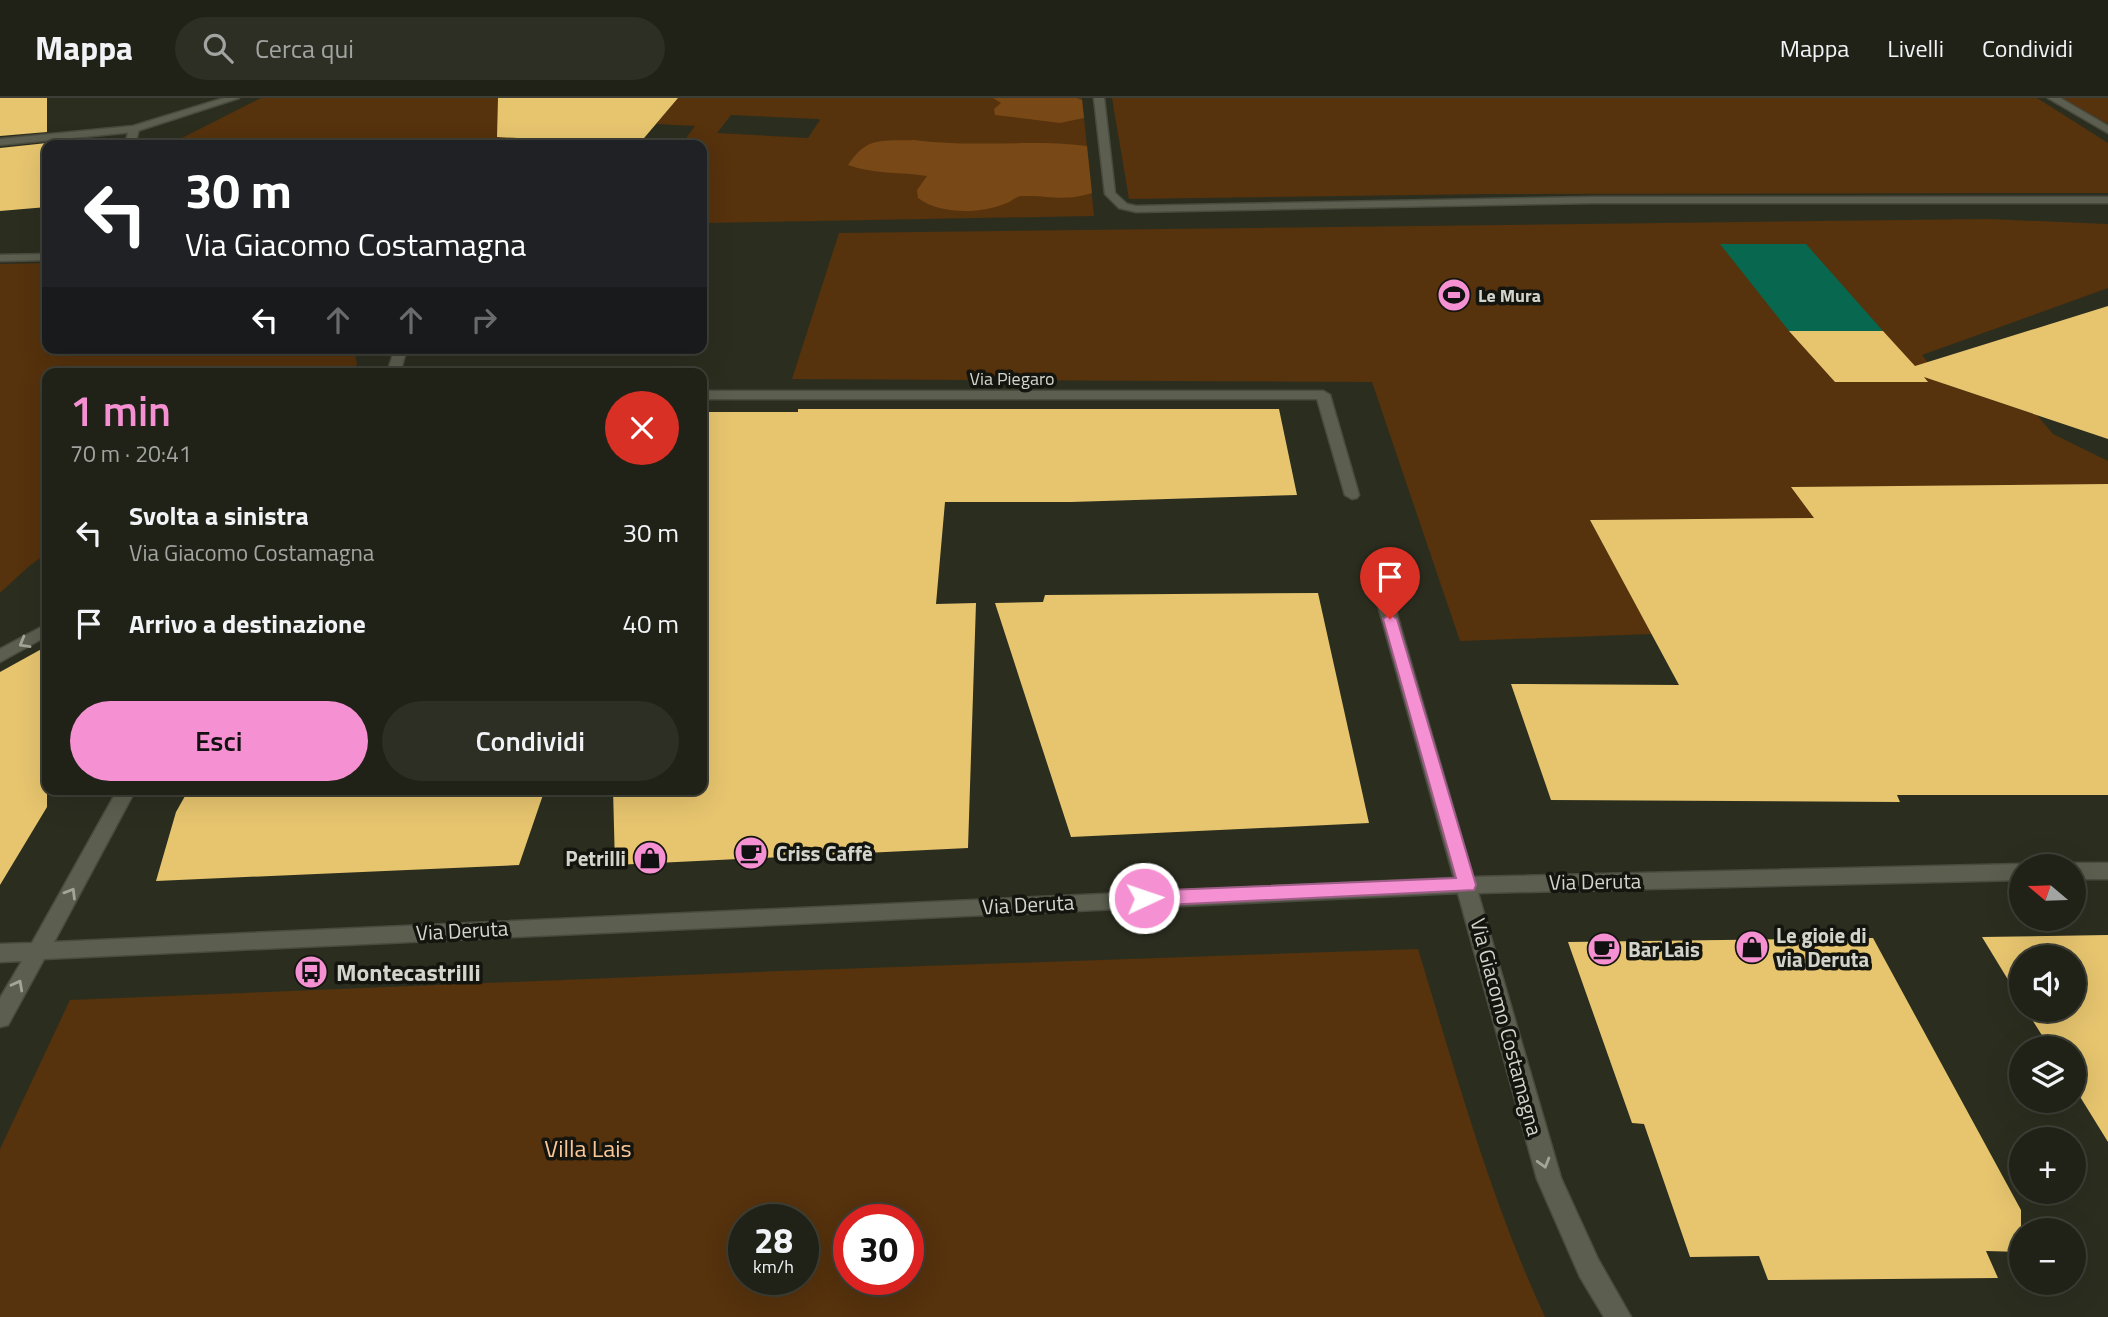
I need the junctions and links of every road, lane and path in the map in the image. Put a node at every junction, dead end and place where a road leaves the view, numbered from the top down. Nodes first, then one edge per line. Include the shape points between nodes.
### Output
1 (234, 98) edge
2 (1099, 98) edge
3 (2053, 98) edge
4 (134, 129) junction
5 (2108, 130) edge
6 (131, 140) edge
7 (0, 142) edge
8 (2108, 200) edge
9 (42, 257) edge
10 (0, 258) edge
11 (707, 395) edge
12 (1352, 495) dead end
13 (1375, 566) dead end
14 (42, 632) edge
15 (0, 656) edge
16 (124, 795) edge
17 (2086, 871) edge
18 (2108, 871) edge
19 (2009, 872) edge
20 (1467, 885) junction
21 (36, 952) junction
22 (0, 953) edge
23 (0, 1018) edge
24 (1618, 1317) edge

1 - 4 street
2 - 8 street via 1110,194 1123,206 1136,209 1568,200
3 - 5 street
4 - 6 street
4 - 7 street
9 - 10 street
11 - 12 street, Via Piegaro via 1322,396
13 - 20 street, Via Giacomo Costamagna
14 -> 15 street
21 -> 16 street
17 - 18 street
19 - 20 street, Via Deruta
20 - 21 street, Via Deruta
20 -> 24 street, Via Giacomo Costamagna via 1549,1179 1589,1268
21 - 22 street, Via Deruta
23 -> 21 street

